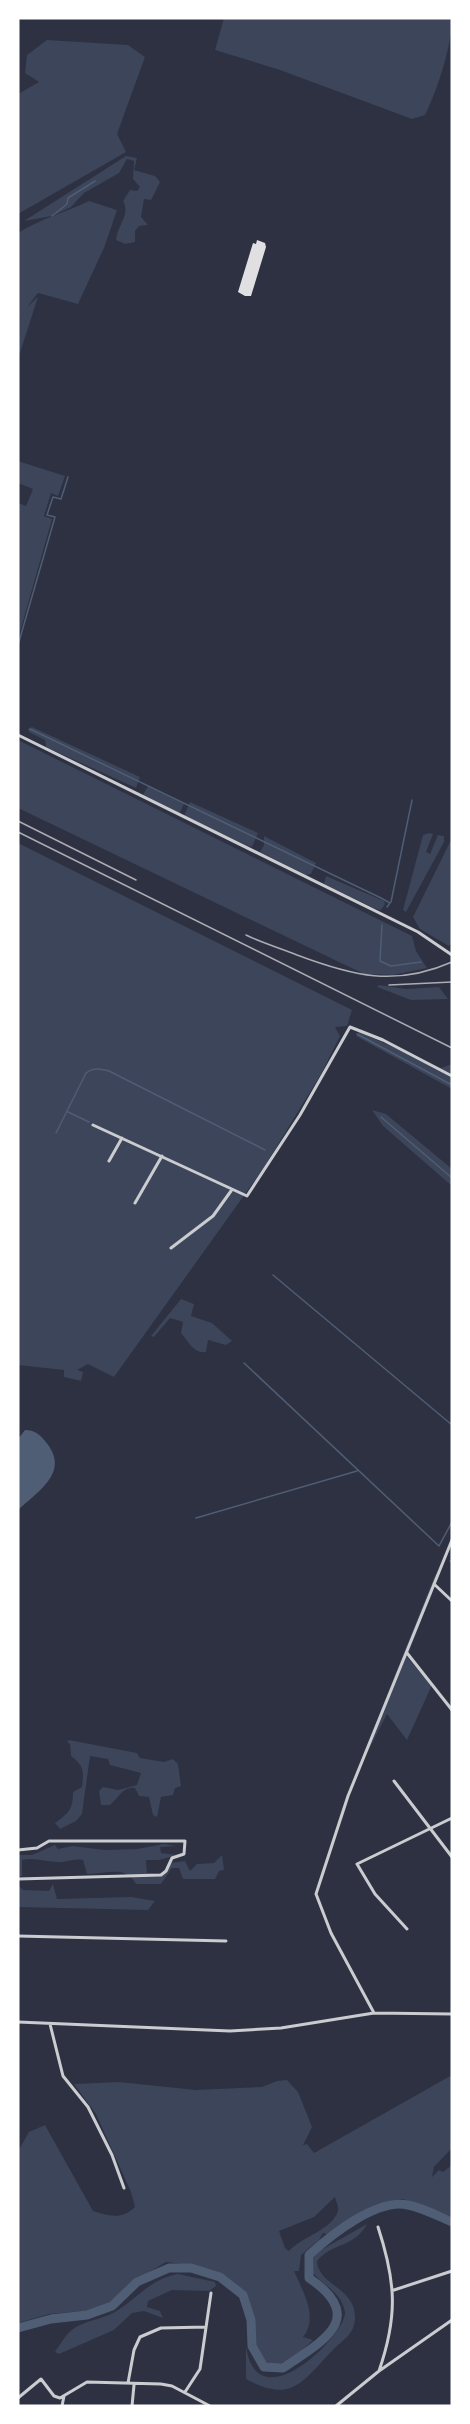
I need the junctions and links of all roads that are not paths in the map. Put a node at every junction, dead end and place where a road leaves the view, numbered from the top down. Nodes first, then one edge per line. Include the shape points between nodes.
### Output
1 (18, 735) edge
2 (452, 955) edge
3 (452, 1076) edge
4 (93, 1125) dead end
5 (122, 1138) junction
6 (162, 1156) junction
7 (109, 1161) dead end
8 (231, 1191) junction
9 (135, 1203) dead end
10 (171, 1248) dead end
11 (452, 1540) edge
12 (434, 1584) junction
13 (452, 1601) edge
14 (407, 1653) junction
15 (452, 1710) edge
16 (394, 1781) dead end
17 (452, 1818) edge
18 (430, 1828) junction
19 (18, 1850) edge
20 (452, 1857) edge
21 (18, 1880) edge
22 (407, 1929) dead end
23 (18, 1936) edge
24 (226, 1941) dead end
25 (374, 2013) junction
26 (452, 2014) edge
27 (18, 2022) edge
28 (50, 2024) junction
29 (124, 2188) dead end
30 (378, 2227) dead end
31 (452, 2271) edge
32 (394, 2290) junction
33 (210, 2293) dead end
34 (452, 2320) edge
35 (206, 2327) junction
36 (380, 2371) junction
37 (128, 2383) junction
38 (134, 2385) junction
39 (185, 2392) junction
40 (64, 2396) junction
41 (18, 2398) edge
42 (62, 2406) edge
43 (132, 2406) edge
44 (210, 2406) edge
45 (336, 2406) edge

1 - 2 street via 418,932
3 - 8 street via 351,1027 280,1149 247,1196
4 - 5 street
5 - 6 street
5 - 7 street
6 - 8 street
6 - 9 street
8 - 10 street via 213,1216
11 - 12 street
12 - 13 street
12 - 14 street
14 - 15 street
14 - 25 street via 348,1796 316,1894 331,1933
16 - 18 street
17 - 18 street
18 - 20 street
18 - 22 street via 357,1864 375,1894
19 - 21 street via 37,1848 49,1841 185,1841 184,1854 170,1860 161,1875
23 - 24 street
25 - 26 street
25 - 28 street via 258,2030
27 - 28 street
28 - 29 street via 63,2076 93,2116
30 - 32 street
31 - 32 street
32 - 36 street via 393,2319
33 - 35 street
34 - 36 street
35 - 37 street via 161,2328 140,2337
35 - 39 street via 200,2369
36 - 45 street
37 - 38 street
37 - 40 street via 87,2382
38 - 39 street via 161,2384
38 - 43 street
39 - 44 street
40 - 41 street via 54,2396 41,2379
40 - 42 street

